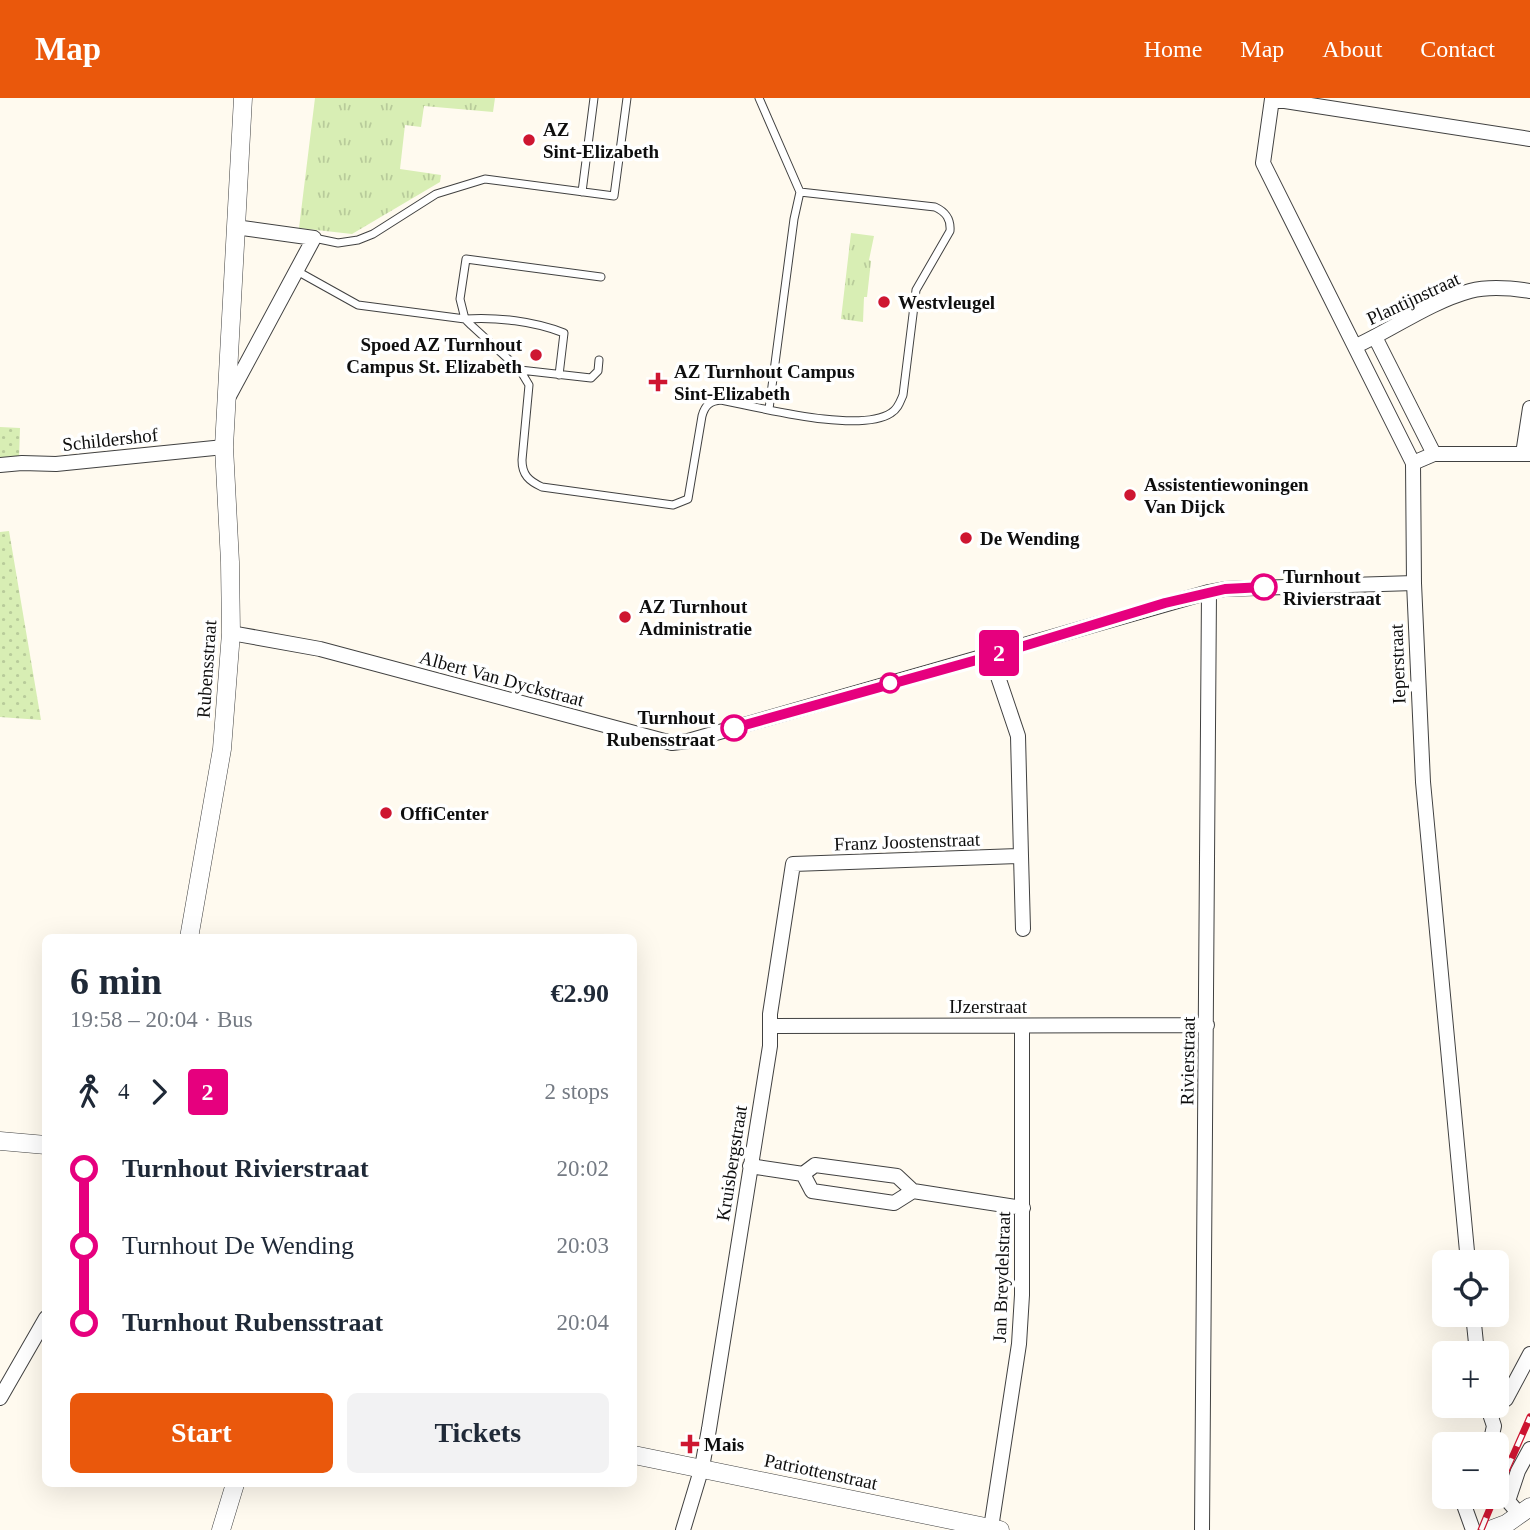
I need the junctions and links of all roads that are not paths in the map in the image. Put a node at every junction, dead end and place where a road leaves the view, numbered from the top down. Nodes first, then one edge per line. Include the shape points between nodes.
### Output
1 (243, 98) edge
2 (594, 98) edge
3 (627, 98) edge
4 (759, 98) edge
5 (1272, 99) edge
6 (1530, 139) edge
7 (582, 191) junction
8 (800, 191) junction
9 (235, 227) junction
10 (314, 238) junction
11 (297, 271) junction
12 (601, 277) dead end
13 (1530, 291) edge
14 (465, 319) junction
15 (1375, 337) junction
16 (1356, 346) junction
17 (599, 360) dead end
18 (520, 370) junction
19 (559, 375) junction
20 (227, 400) junction
21 (1530, 408) edge
22 (769, 409) junction
23 (224, 447) junction
24 (1434, 454) junction
25 (1526, 454) edge
26 (1413, 463) junction
27 (0, 465) edge
28 (1414, 583) junction
29 (1209, 592) junction
30 (231, 633) junction
31 (991, 656) junction
32 (1021, 856) junction
33 (793, 864) joint
34 (1023, 929) dead end
35 (191, 934) edge
36 (770, 1026) junction
37 (1023, 1026) junction
38 (1207, 1026) junction
39 (0, 1141) edge
40 (42, 1145) edge
41 (750, 1166) junction
42 (803, 1174) junction
43 (913, 1191) junction
44 (1023, 1208) junction
45 (1467, 1250) edge
46 (42, 1325) edge
47 (1530, 1354) edge
48 (1509, 1393) edge
49 (0, 1398) edge
50 (1530, 1449) edge
51 (637, 1456) edge
52 (702, 1467) junction
53 (234, 1487) edge
54 (1465, 1509) edge
55 (1525, 1511) edge
56 (996, 1529) edge
57 (221, 1530) edge
58 (683, 1530) edge
59 (1202, 1530) edge
60 (1473, 1530) edge
61 (1490, 1530) edge

1 - 9 street, Rubensstraat
2 - 7 lane
3 - 7 lane via 614,196
4 - 8 lane
5 - 6 street
5 - 16 street, Ieperstraat via 1263,163
7 - 10 lane via 485,179 436,194 358,240 338,243
8 - 22 lane
8 - 22 lane via 935,208 947,216 950,231 916,290 903,395 891,413 850,422
9 - 10 street
9 - 20 street, Rubensstraat
10 - 11 street, Rubensstraat
11 - 14 lane via 358,305
11 - 20 street, Rubensstraat
12 - 14 lane via 466,259 460,299
13 - 15 street, Plantijnstraat via 1471,291
14 - 18 lane
14 - 19 lane via 547,326 564,332
15 - 16 street, Plantijnstraat
15 - 24 street
16 - 26 street, Ieperstraat
17 - 19 lane via 598,371 591,378
18 - 19 lane
18 - 22 lane via 530,393 522,470 542,487 682,503 691,491 702,416 708,404 721,400
20 - 23 street, Rubensstraat
21 - 25 street
23 - 27 street, Schildershof
23 - 30 street, Rubensstraat
24 - 25 street
24 - 26 street
26 - 28 street, Ieperstraat
28 - 29 street, Albert Van Dyckstraat
28 - 45 street, Ieperstraat via 1423,782
29 - 31 street, Albert Van Dyckstraat
29 - 38 street, Rivierstraat
30 - 31 street, Albert Van Dyckstraat via 320,649 672,743
30 - 35 street, Rubensstraat via 222,749
31 - 32 street via 1018,736
32 - 33 street, Franz Joostenstraat
32 - 34 street
33 - 36 street, Kruisbergstraat
36 - 37 street, IJzerstraat
36 - 41 street, Kruisbergstraat
37 - 38 street, IJzerstraat
37 - 44 street, Jan Breydelstraat
38 - 59 street, Rivierstraat
39 - 40 street
41 - 42 street
41 - 52 street, Kruisbergstraat
42 - 43 street via 815,1165 897,1177
42 - 43 street via 812,1191 894,1203
43 - 44 street
44 - 56 street, Jan Breydelstraat via 1020,1344
46 - 49 street
47 - 48 street
50 - 55 street via 1508,1502
51 - 52 street, Patriottenstraat
52 - 56 street, Patriottenstraat
52 - 58 street, Kruisbergstraat
53 - 57 street
54 - 60 street
55 - 61 street

